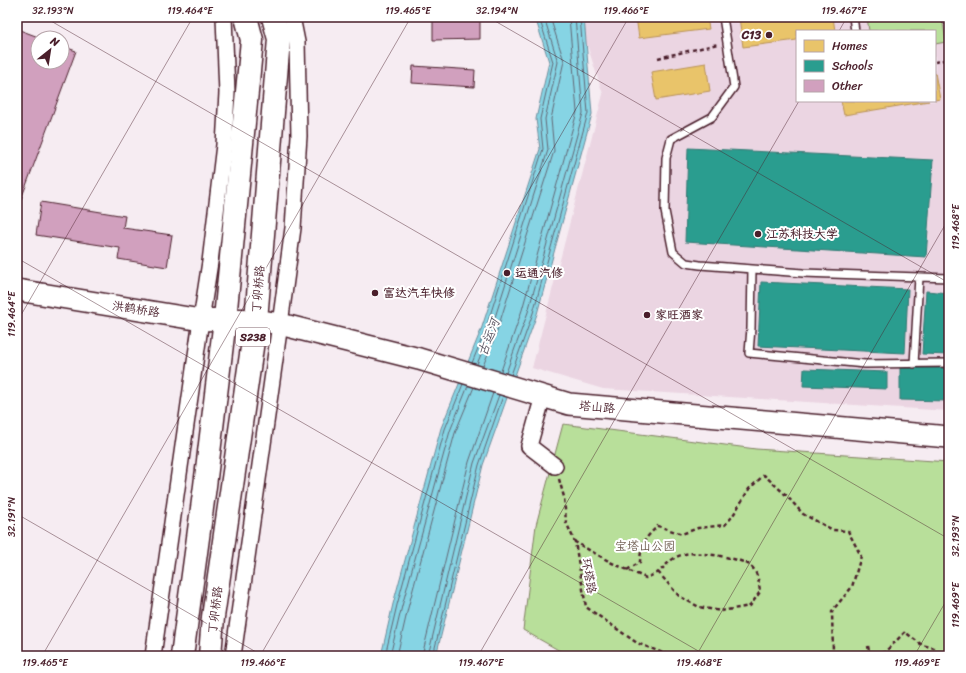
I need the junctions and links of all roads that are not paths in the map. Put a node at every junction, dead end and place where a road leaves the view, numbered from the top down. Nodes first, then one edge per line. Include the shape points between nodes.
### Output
1 (224, 17) edge
2 (246, 17) edge
3 (273, 17) edge
4 (292, 17) edge
5 (723, 17) edge
6 (853, 17) edge
7 (855, 30) edge
8 (752, 269) junction
9 (919, 277) junction
10 (949, 278) edge
11 (17, 290) edge
12 (225, 319) junction
13 (200, 320) junction
14 (256, 320) junction
15 (280, 324) junction
16 (949, 363) edge
17 (914, 364) junction
18 (543, 396) junction
19 (949, 437) edge
20 (555, 466) road end
21 (153, 656) edge
22 (182, 656) edge
23 (210, 656) edge
24 (234, 656) edge

1 - 13 street via 227,93 224,146
2 - 12 main road, S238 via 252,40
3 - 14 main road, 丁卯桥路 / S238 via 279,40
4 - 15 street via 297,42 299,136 293,228
5 - 8 lane via 734,87 712,117 671,139 666,158 666,211 673,252 686,263
6 - 7 lane
8 - 9 lane
8 - 17 lane via 749,352 865,364
9 - 10 lane
9 - 17 lane
11 - 13 street, 洪鹤桥路
12 - 13 street, 洪鹤桥路
12 - 14 street, 洪鹤桥路
12 - 22 main road, S238
13 - 21 street
14 - 15 street, 塔山路
14 - 23 main road, 丁卯桥路 / S238 via 213,616
15 - 18 street, 塔山路 via 419,359
15 - 24 street
16 - 17 lane
18 - 19 street, 塔山路 via 570,404
18 - 20 street via 529,446

